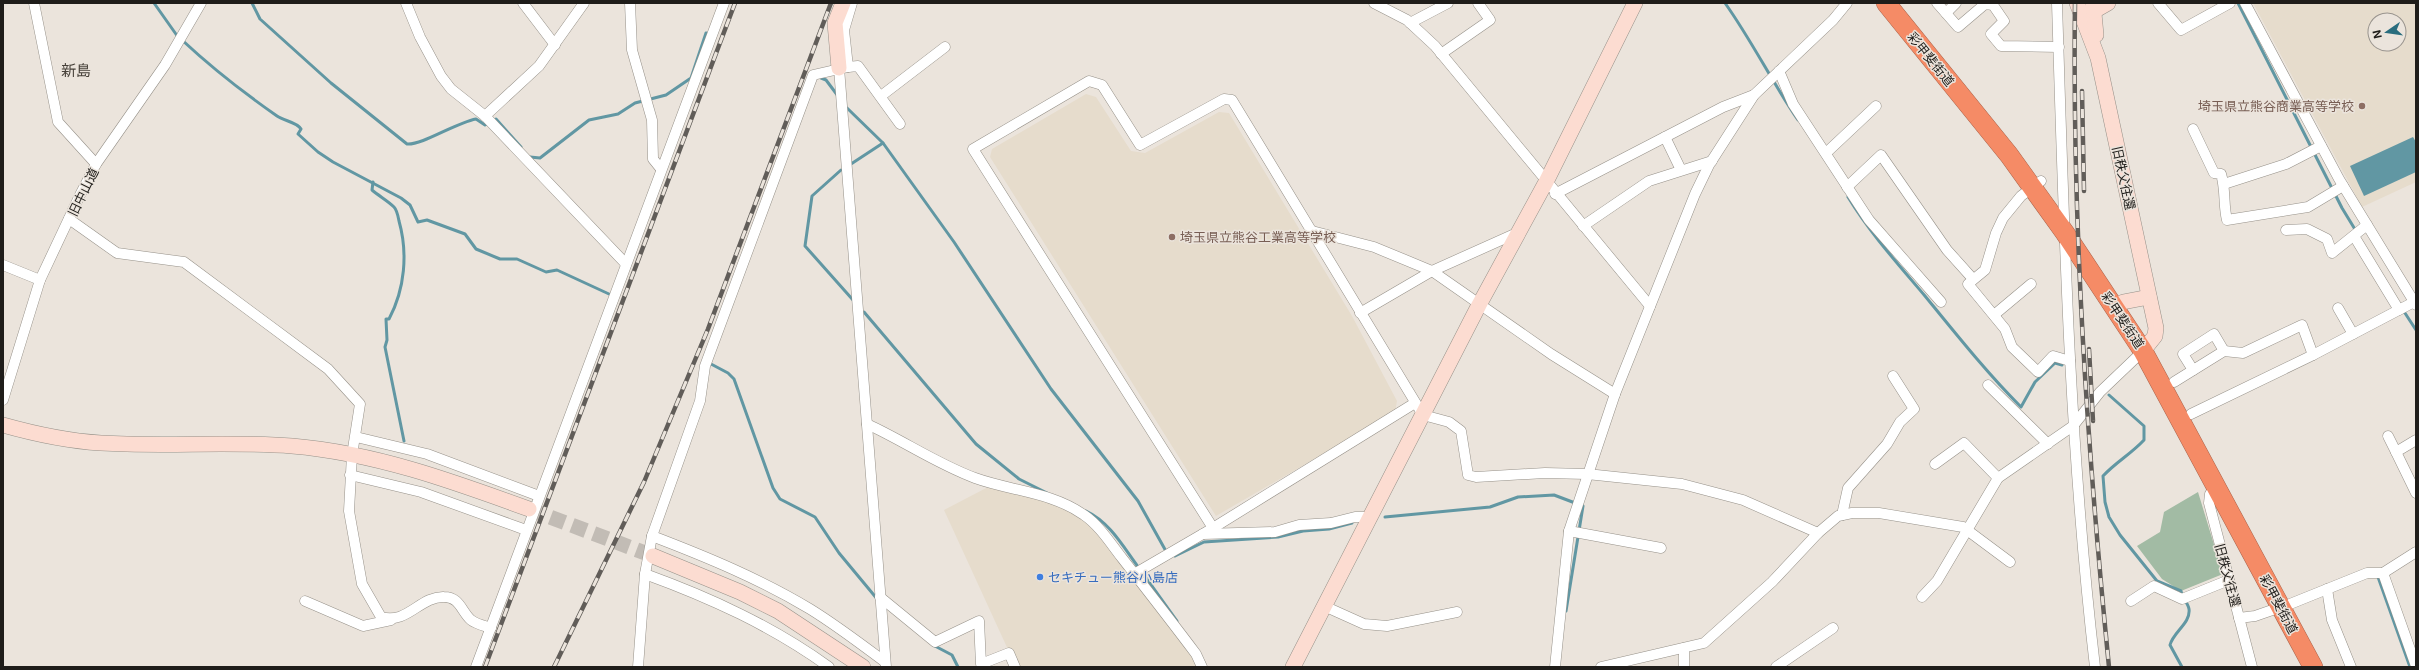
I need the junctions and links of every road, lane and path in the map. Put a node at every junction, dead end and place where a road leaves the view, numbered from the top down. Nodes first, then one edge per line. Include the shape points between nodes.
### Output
1 (34, 3) edge
2 (201, 3) edge
3 (406, 3) edge
4 (523, 3) edge
5 (584, 3) edge
6 (630, 3) edge
7 (724, 3) edge
8 (843, 3) edge
9 (852, 3) edge
10 (1374, 3) edge
11 (1448, 3) edge
12 (1478, 3) edge
13 (1635, 3) edge
14 (1846, 3) edge
15 (1886, 3) edge
16 (1899, 3) edge
17 (1937, 3) edge
18 (1956, 3) edge
19 (2058, 3) edge
20 (2077, 3) edge
21 (2108, 3) edge
22 (2158, 3) edge
23 (2230, 3) edge
24 (2245, 3) edge
25 (2093, 7) edge
26 (1946, 13) junction
27 (1410, 23) junction
28 (555, 45) junction
29 (945, 47) dead end
30 (2059, 47) junction
31 (1441, 54) junction
32 (2098, 58) junction
33 (844, 67) junction
34 (1777, 72) junction
35 (1754, 95) junction
36 (881, 96) junction
37 (1876, 106) dead end
38 (488, 119) junction
39 (900, 124) dead end
40 (2193, 130) dead end
41 (1665, 137) junction
42 (2321, 146) junction
43 (1826, 153) junction
44 (1712, 161) junction
45 (96, 164) junction
46 (661, 169) junction
47 (1681, 170) junction
48 (1546, 182) junction
49 (2037, 184) junction
50 (2224, 184) junction
51 (2343, 186) junction
52 (1847, 187) junction
53 (1555, 194) junction
54 (2064, 212) junction
55 (69, 219) junction
56 (2367, 225) junction
57 (1583, 226) junction
58 (2286, 230) dead end
59 (1312, 231) junction
60 (1519, 232) junction
61 (2065, 233) junction
62 (2354, 236) junction
63 (3, 264) edge
64 (626, 264) junction
65 (1432, 271) junction
66 (1973, 279) junction
67 (40, 280) junction
68 (2031, 284) dead end
69 (2149, 297) junction
70 (1941, 302) dead end
71 (2123, 302) junction
72 (2415, 303) edge
73 (1479, 304) junction
74 (1650, 306) junction
75 (2338, 308) dead end
76 (2399, 310) junction
77 (1360, 313) junction
78 (1994, 315) junction
79 (2353, 334) junction
80 (2147, 347) junction
81 (2224, 351) junction
82 (2313, 355) junction
83 (2070, 361) junction
84 (2193, 370) junction
85 (1893, 376) dead end
86 (2174, 382) junction
87 (1988, 385) dead end
88 (1615, 394) junction
89 (3, 400) edge
90 (1419, 409) junction
91 (2191, 414) junction
92 (867, 424) junction
93 (3, 425) edge
94 (2073, 426) junction
95 (2388, 436) dead end
96 (356, 437) junction
97 (2416, 440) edge
98 (2048, 444) junction
99 (2396, 452) junction
100 (352, 455) junction
101 (1935, 464) dead end
102 (1587, 474) junction
103 (350, 475) junction
104 (1998, 478) junction
105 (2217, 485) junction
106 (2416, 493) edge
107 (539, 496) junction
108 (529, 509) tunnel mouth
109 (1842, 515) junction
110 (1370, 517) junction
111 (1212, 528) junction
112 (526, 530) junction
113 (1967, 530) junction
114 (1571, 531) junction
115 (1818, 533) junction
116 (1203, 534) junction
117 (652, 536) junction
118 (1661, 548) dead end
119 (2416, 552) edge
120 (653, 556) tunnel mouth
121 (2010, 562) dead end
122 (2383, 573) junction
123 (645, 574) junction
124 (1135, 574) junction
125 (2229, 580) junction
126 (2327, 589) junction
127 (880, 597) junction
128 (1922, 597) dead end
129 (306, 601) dead end
130 (2131, 601) dead end
131 (2285, 605) junction
132 (1324, 606) junction
133 (1457, 612) dead end
134 (2239, 618) junction
135 (391, 620) junction
136 (491, 628) junction
137 (1833, 628) dead end
138 (1684, 648) junction
139 (1642, 663) edge
140 (885, 665) edge
141 (2416, 666) edge
142 (476, 667) edge
143 (638, 667) edge
144 (829, 667) edge
145 (863, 667) edge
146 (1015, 667) edge
147 (1202, 667) edge
148 (1293, 667) edge
149 (1555, 667) edge
150 (1601, 667) edge
151 (1684, 667) edge
152 (1776, 667) edge
153 (2095, 667) edge
154 (2252, 667) edge
155 (2313, 667) edge
156 (2324, 667) edge
157 (2351, 667) edge

1 - 45 street via 58,122
2 - 45 street, 旧中山道 via 165,65
3 - 38 street via 420,37 441,76 451,89
4 - 28 street
5 - 28 street
6 - 46 street via 632,50 652,120 653,159
7 - 46 street
8 - 33 street via 835,23
9 - 33 street via 844,30
10 - 27 street
11 - 27 street
12 - 31 street via 1490,20
13 - 48 street
14 - 34 street via 1833,20
15 - 49 highway, 彩甲斐街道 via 2010,156
16 - 49 highway, 彩甲斐街道
17 - 26 street
18 - 26 street
19 - 30 street
20 - 32 street, 旧秩父往還
21 - 25 street
22 - 23 street via 2181,30
24 - 42 street
25 - 32 street
26 - 30 street via 1958,27 1985,4 1993,5 2004,21 1991,34 2001,46
27 - 31 street
28 - 38 street via 539,66
29 - 36 street
30 - 54 street
31 - 48 street
32 - 69 street, 旧秩父往還
33 - 36 street via 858,66
33 - 92 street
33 - 117 street via 813,75 705,366 700,401
34 - 35 street
34 - 43 street via 1793,104
35 - 41 street via 1723,107
35 - 44 street
36 - 39 street
37 - 43 street
38 - 64 street
40 - 50 street via 2214,173 2221,174
41 - 47 street
41 - 53 street
42 - 50 street via 2286,164
42 - 51 street
43 - 52 street
44 - 47 street
44 - 74 street via 1695,194
45 - 55 street, 旧中山道
46 - 64 street
47 - 57 street via 1649,181
48 - 53 street
48 - 60 street
49 - 54 highway, 彩甲斐街道
49 - 61 highway, 彩甲斐街道
49 - 66 street via 2021,196 2003,218 1985,270
50 - 51 street via 2227,220 2308,207
51 - 56 street
52 - 66 street via 1881,155 1947,250
52 - 70 street via 1868,220
53 - 57 street
54 - 61 street
54 - 71 highway, 彩甲斐街道
55 - 67 street, 旧中山道
55 - 96 street via 117,253 184,262 328,369 360,404
56 - 62 street
56 - 72 street
57 - 74 street
58 - 62 street via 2307,229 2327,239 2332,253
59 - 65 street via 1374,247
59 - 77 street
59 - 111 street via 1232,100 1224,99 1140,145 1102,85 1089,81 973,149
60 - 65 street
60 - 73 street
61 - 80 highway, 彩甲斐街道
61 - 83 street
62 - 76 street
63 - 67 street
64 - 107 street
65 - 73 street
65 - 77 street
66 - 78 street via 1968,284
67 - 89 street, 旧中山道
68 - 78 street
69 - 71 street
69 - 80 street, 旧秩父往還 via 2156,328 2155,336
71 - 80 highway, 彩甲斐街道
72 - 76 street
73 - 88 street
73 - 90 street
74 - 88 street
75 - 79 street
76 - 79 street
77 - 90 street
78 - 83 street via 2005,329 2012,348 2038,372 2053,356
79 - 82 street
80 - 86 highway, 彩甲斐街道
80 - 94 street via 2100,392
80 - 105 highway, 彩甲斐街道
81 - 82 street via 2242,353 2302,325
81 - 84 street
81 - 84 street via 2214,334 2183,354
82 - 91 street
83 - 94 street
84 - 86 street
85 - 109 street via 1914,409 1900,422 1887,444 1848,488
86 - 91 highway, 彩甲斐街道
87 - 98 street
88 - 102 street
90 - 102 street via 1450,422 1461,431 1468,475 1476,477 1545,473
90 - 110 street
90 - 111 street
91 - 131 highway, 彩甲斐街道
92 - 124 street via 907,443 933,460 992,484 1030,491 1085,515
92 - 127 street
93 - 100 street via 60,438 101,443 292,446
94 - 98 street
94 - 153 street via 2086,593
95 - 99 street
96 - 100 street
96 - 107 street via 427,454
97 - 99 street
98 - 104 street
99 - 106 street
100 - 103 street
100 - 108 street via 448,479
101 - 104 street via 1964,443
102 - 114 street
102 - 115 street via 1682,484 1702,489 1743,500
103 - 112 street via 421,492
103 - 135 street via 349,511 362,584 381,617
104 - 113 street
105 - 125 street, 旧秩父往還 via 2210,494 2209,503
105 - 131 highway, 彩甲斐街道
107 - 112 street
109 - 113 street via 1880,512 1963,527
109 - 115 street
110 - 116 street via 1299,525 1275,532
110 - 132 street
111 - 116 street
112 - 136 street
113 - 121 street
113 - 128 street via 1937,581
114 - 118 street
114 - 149 street
115 - 138 street via 1772,582 1704,643
116 - 124 street
117 - 123 street
117 - 140 street via 727,566 783,594 838,627
119 - 122 street
120 - 145 street via 740,592 778,611
122 - 126 street via 2367,573
122 - 141 street
123 - 143 street
123 - 144 street via 702,594 771,629
124 - 147 street via 1196,654
125 - 130 street via 2188,598 2174,596 2154,586
125 - 134 street, 旧秩父往還
126 - 131 street
126 - 157 street via 2332,620
127 - 140 street
127 - 146 street via 935,642 979,621 981,664 1009,653
129 - 135 street via 363,626
131 - 134 street via 2255,616
131 - 155 highway, 彩甲斐街道
131 - 156 highway, 彩甲斐街道
132 - 133 street via 1364,624 1387,626
132 - 148 street
134 - 154 street, 旧秩父往還
135 - 136 street via 408,614 429,600 444,596 458,600 471,620
136 - 142 street
137 - 152 street
138 - 139 street
138 - 151 street
139 - 150 street

